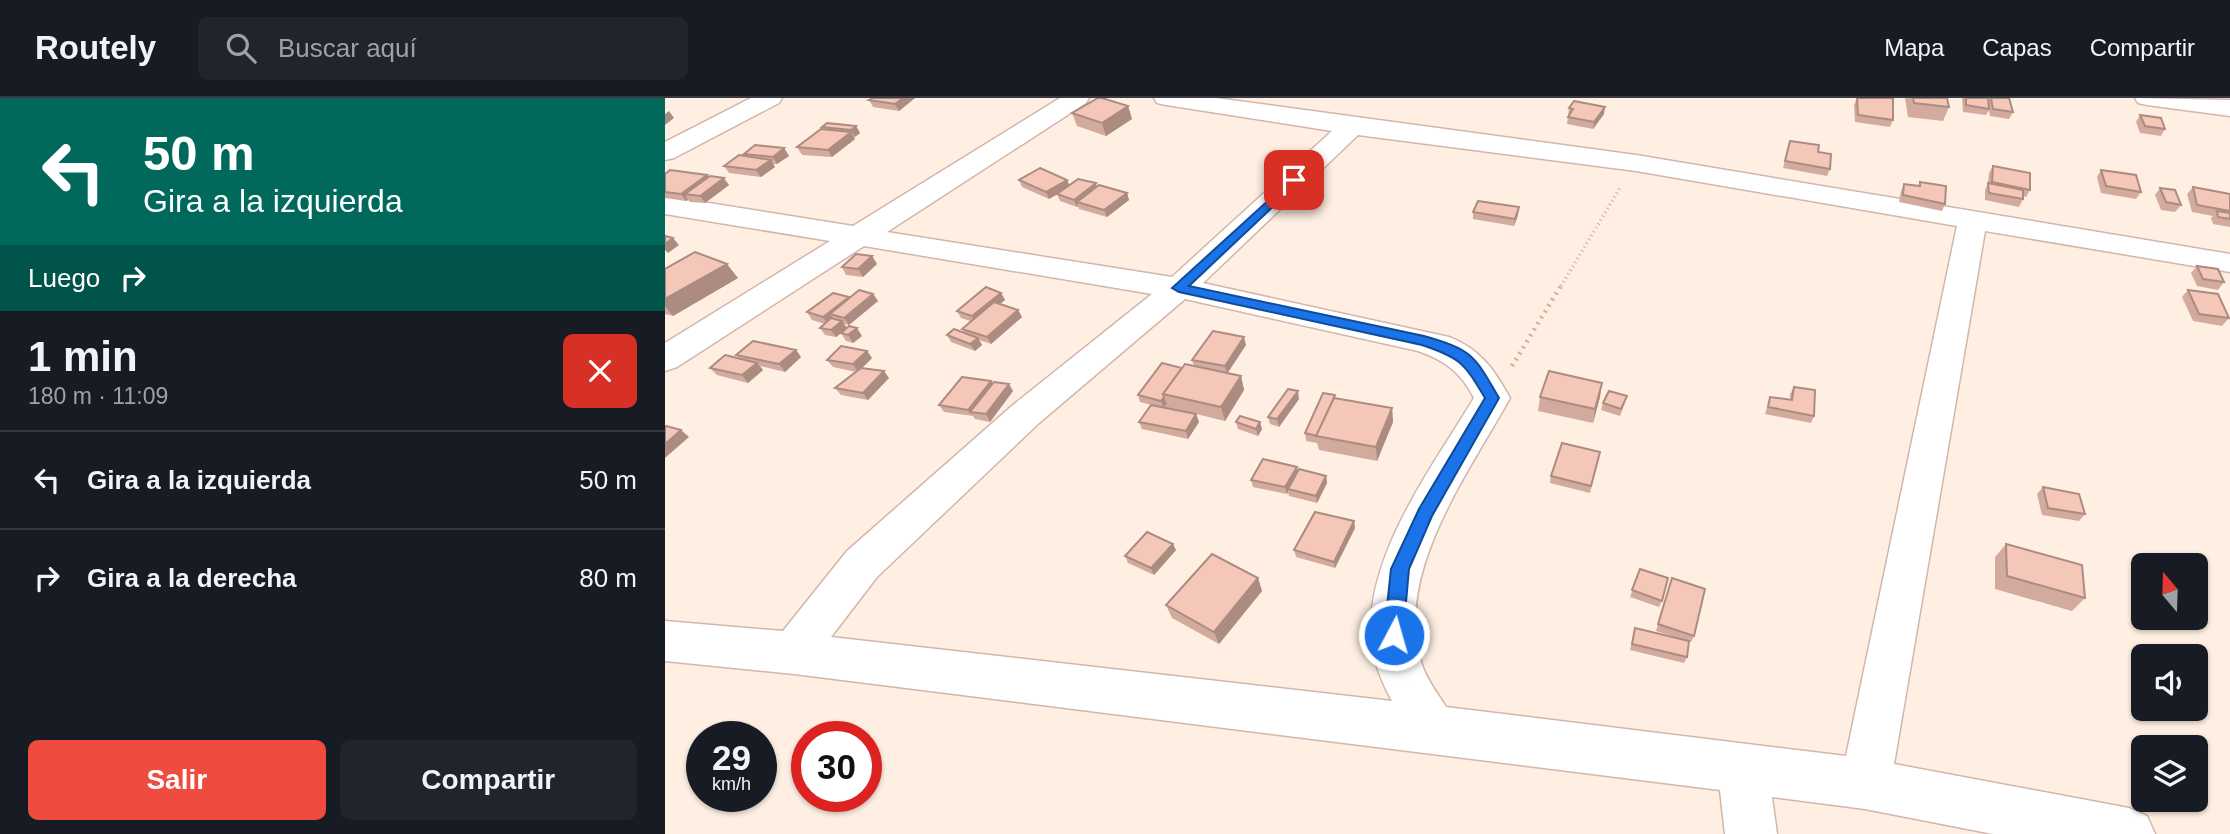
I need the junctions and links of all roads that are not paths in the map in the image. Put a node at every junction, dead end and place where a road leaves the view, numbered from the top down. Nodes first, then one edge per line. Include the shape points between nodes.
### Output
1 (770, 98) edge
2 (1077, 98) edge
3 (1166, 98) edge
4 (2147, 98) edge
5 (1243, 103) edge
6 (2230, 108) edge
7 (1352, 127) junction
8 (665, 152) edge
9 (665, 205) edge
10 (1973, 218) junction
11 (857, 238) junction
12 (2230, 263) edge
13 (1179, 288) junction
14 (665, 359) edge
15 (665, 641) edge
16 (795, 653) junction
17 (1432, 729) junction
18 (1742, 771) junction
19 (1865, 784) junction
20 (1751, 834) edge
21 (2129, 834) edge

1 - 8 street
2 - 11 street
3 - 5 street
4 - 6 street
5 - 7 street
7 - 10 street via 1636,163
7 - 13 street
9 - 11 street
10 - 12 street
10 - 19 street
11 - 13 street
11 - 14 street
13 - 16 street via 1026,414 862,564
13 - 17 street via 1453,350 1471,362 1492,398 1425,514 1400,569 1394,635 1401,673
15 - 16 street
16 - 17 street
17 - 18 street
18 - 19 street
18 - 20 street
19 - 21 street

